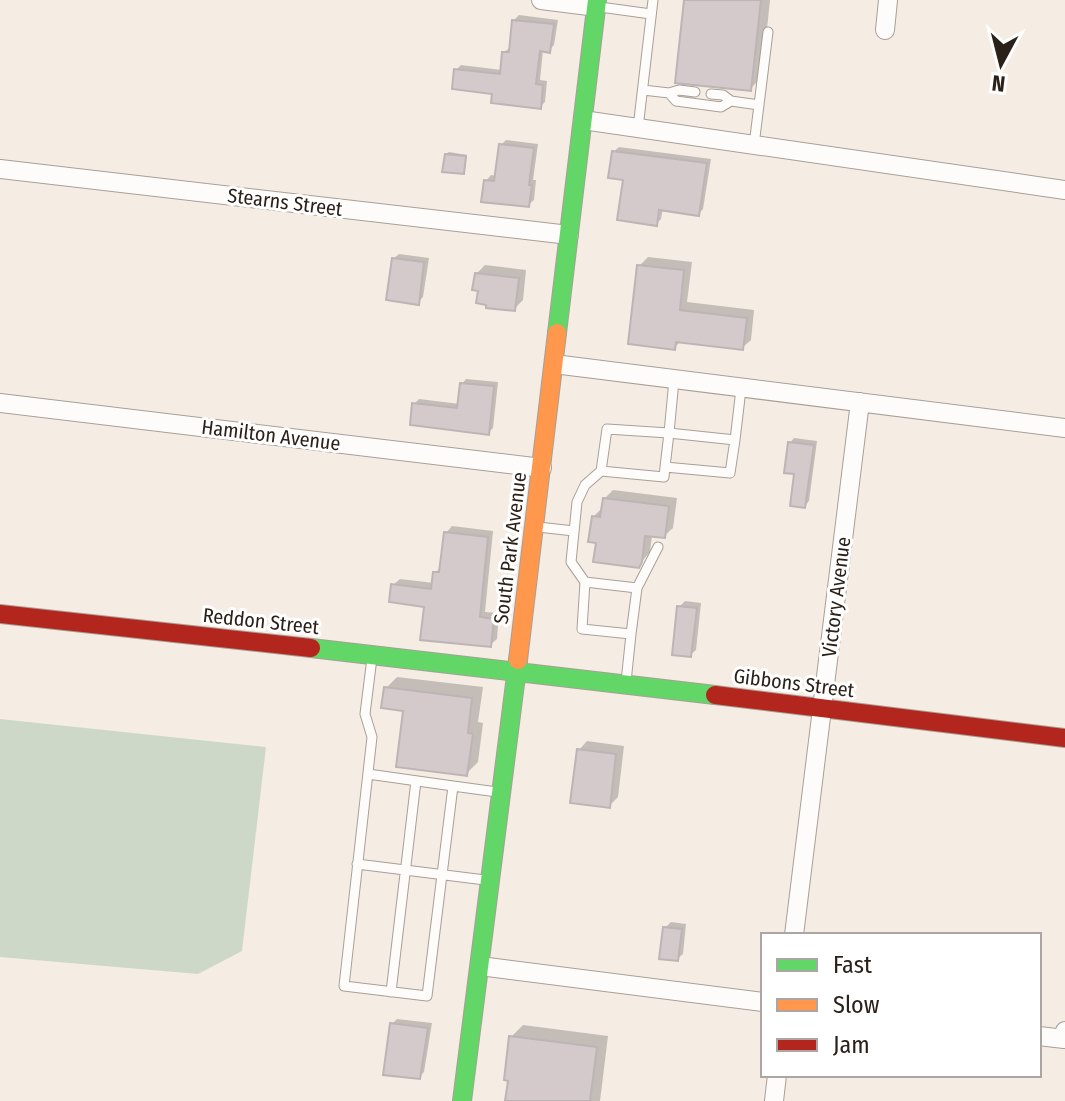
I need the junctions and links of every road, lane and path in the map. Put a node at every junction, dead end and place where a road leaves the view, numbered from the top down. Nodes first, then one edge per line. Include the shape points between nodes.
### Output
1 (541, 0) edge
2 (653, 0) edge
3 (888, 0) edge
4 (597, 3) edge
5 (651, 14) junction
6 (885, 30) dead end
7 (768, 32) dead end
8 (643, 90) junction
9 (695, 92) dead end
10 (669, 93) junction
11 (711, 94) dead end
12 (731, 101) junction
13 (759, 105) junction
14 (583, 120) junction
15 (638, 128) junction
16 (754, 145) junction
17 (0, 169) edge
18 (1065, 190) edge
19 (569, 235) junction
20 (554, 364) junction
21 (674, 380) junction
22 (741, 389) junction
23 (860, 402) junction
24 (0, 403) edge
25 (1065, 428) edge
26 (669, 433) junction
27 (735, 440) junction
28 (665, 467) junction
29 (542, 468) junction
30 (601, 471) junction
31 (535, 527) junction
32 (574, 531) junction
33 (658, 547) dead end
34 (585, 582) junction
35 (637, 588) junction
36 (0, 614) edge
37 (631, 634) junction
38 (372, 655) junction
39 (517, 671) junction
40 (626, 684) junction
41 (822, 708) junction
42 (1065, 738) edge
43 (368, 774) junction
44 (416, 781) junction
45 (453, 786) junction
46 (502, 793) junction
47 (357, 864) junction
48 (405, 870) junction
49 (442, 875) junction
50 (491, 881) junction
51 (794, 933) edge
52 (480, 966) junction
53 (391, 992) junction
54 (761, 1002) edge
55 (1065, 1031) edge
56 (1041, 1036) edge
57 (1064, 1039) edge
58 (777, 1077) edge
59 (462, 1101) edge
60 (774, 1101) edge

1 - 4 street
2 - 5 lane
3 - 6 street
4 - 5 lane
4 - 14 main road, South Park Avenue
5 - 8 lane
7 - 13 lane
8 - 10 lane
8 - 15 lane
9 - 10 lane
10 - 12 lane via 676,101 721,107
11 - 12 lane
12 - 13 lane
13 - 16 lane
14 - 15 street
14 - 19 main road, South Park Avenue
15 - 16 street
16 - 18 street
17 - 19 street, Stearns Street
19 - 20 main road, South Park Avenue
20 - 21 street
20 - 29 main road, South Park Avenue
21 - 22 street
21 - 26 lane
22 - 23 street
22 - 27 lane
23 - 25 street
23 - 41 street, Victory Avenue
24 - 29 street, Hamilton Avenue
26 - 27 lane
26 - 28 lane
26 - 30 lane via 607,429
27 - 28 lane via 730,473
28 - 30 lane via 664,477
29 - 31 main road, South Park Avenue
30 - 32 lane via 585,485 577,502
31 - 32 lane
31 - 39 main road, South Park Avenue
32 - 34 lane via 571,562
33 - 35 lane
34 - 35 lane
34 - 37 lane via 582,629
35 - 37 lane
36 - 38 main road, Reddon Street
37 - 40 lane
38 - 39 main road, Reddon Street
38 - 43 lane via 365,714 372,737
39 - 40 main road, Gibbons Street
39 - 46 main road, South Park Avenue
40 - 41 main road, Gibbons Street
41 - 42 main road, Gibbons Street
41 - 51 street, Victory Avenue
43 - 44 lane
43 - 47 lane
44 - 45 lane
44 - 48 lane
45 - 46 lane
45 - 49 lane
46 - 50 main road, South Park Avenue
47 - 48 lane
47 - 53 lane via 344,986
48 - 49 lane
48 - 53 lane
49 - 50 lane
49 - 53 lane via 427,996
50 - 52 main road, South Park Avenue
52 - 54 street
52 - 59 main road, South Park Avenue
55 - 57 street
56 - 57 street
58 - 60 street

